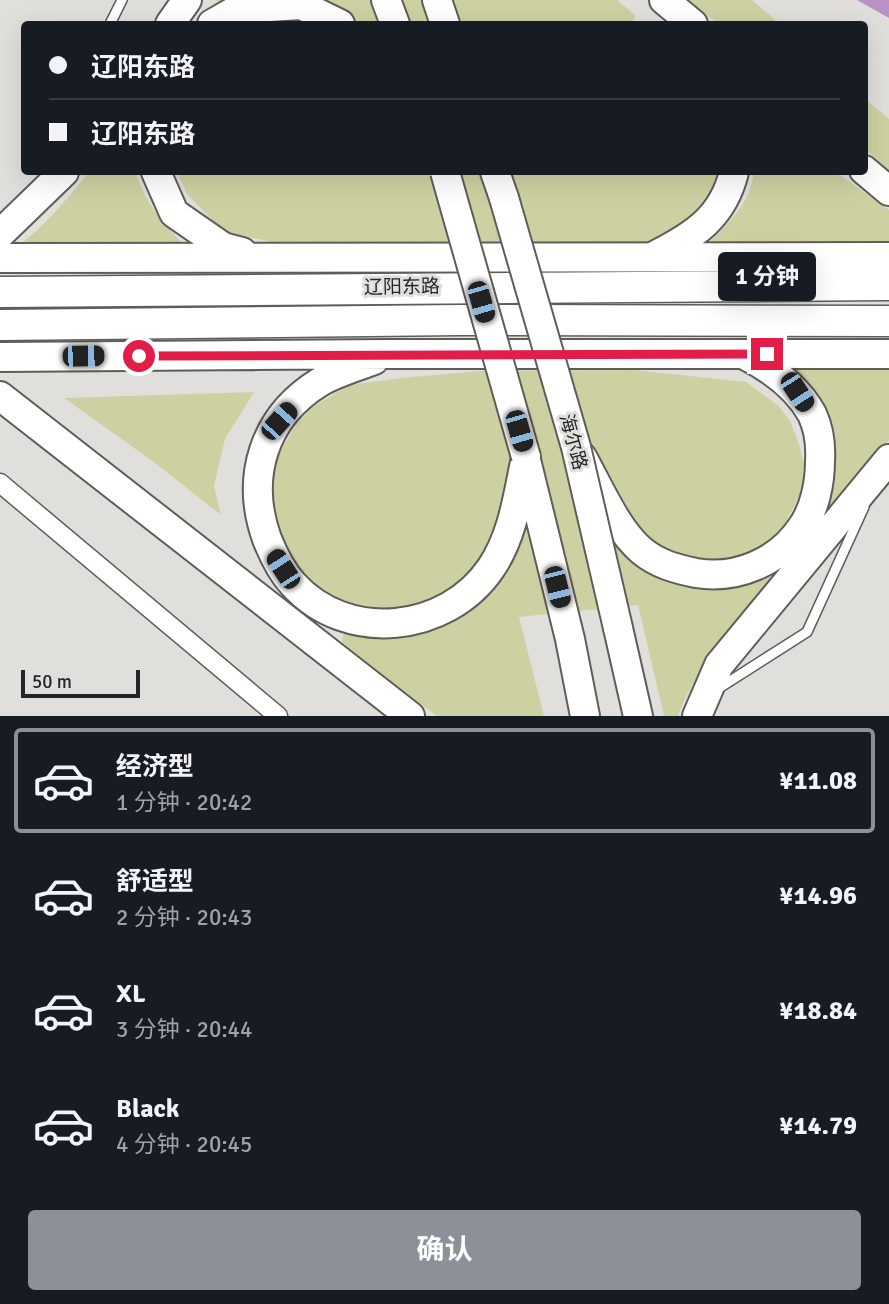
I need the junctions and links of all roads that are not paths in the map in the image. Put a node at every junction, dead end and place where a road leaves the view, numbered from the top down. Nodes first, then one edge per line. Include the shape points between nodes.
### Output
1 (122, 0) edge
2 (187, 0) edge
3 (386, 0) edge
4 (437, 0) edge
5 (664, 0) edge
6 (112, 21) edge
7 (172, 21) edge
8 (217, 21) edge
9 (334, 21) edge
10 (394, 21) edge
11 (444, 21) edge
12 (689, 21) edge
13 (868, 173) edge
14 (62, 175) edge
15 (157, 175) edge
16 (445, 175) edge
17 (733, 175) edge
18 (504, 180) edge
19 (889, 191) edge
20 (0, 234) edge
21 (258, 256) junction
22 (654, 256) junction
23 (889, 257) edge
24 (0, 258) edge
25 (889, 285) edge
26 (0, 292) edge
27 (889, 321) edge
28 (0, 325) edge
29 (389, 354) junction
30 (742, 354) junction
31 (889, 354) edge
32 (0, 357) edge
33 (0, 396) edge
34 (576, 447) junction
35 (526, 457) junction
36 (887, 460) edge
37 (0, 483) edge
38 (701, 706) edge
39 (278, 716) edge
40 (410, 716) edge
41 (585, 716) edge
42 (638, 716) edge

1 - 6 lane
2 - 7 main road
3 - 10 main road
4 - 11 main road
5 - 12 main road
8 - 9 main road via 238,9 301,5
13 - 19 main road
14 - 20 main road
15 - 21 main road via 174,213 223,247
16 - 35 main road, bridge
17 - 22 main road via 715,214 693,236
18 - 34 main road, 海尔路, bridge
21 - 22 main road, 辽阳东路
21 - 24 main road, 辽阳东路
22 - 23 main road, 辽阳东路
25 - 26 highway, 辽阳东路
27 - 28 highway, 辽阳东路
29 - 30 main road
29 - 32 main road
29 - 35 main road via 320,382 298,399 279,421 258,464 256,493 273,554 293,585 328,612 369,623 406,623 454,604 492,568 503,548
30 - 31 main road
30 - 34 main road, bridge via 780,376 797,392 813,416 821,442 820,478 803,527 779,552 750,569 713,576 671,568 642,551 622,528
33 - 40 main road
34 - 42 main road, 海尔路, bridge
35 - 41 main road
36 - 38 main road via 719,666
36 - 38 lane via 807,632
37 - 39 street

